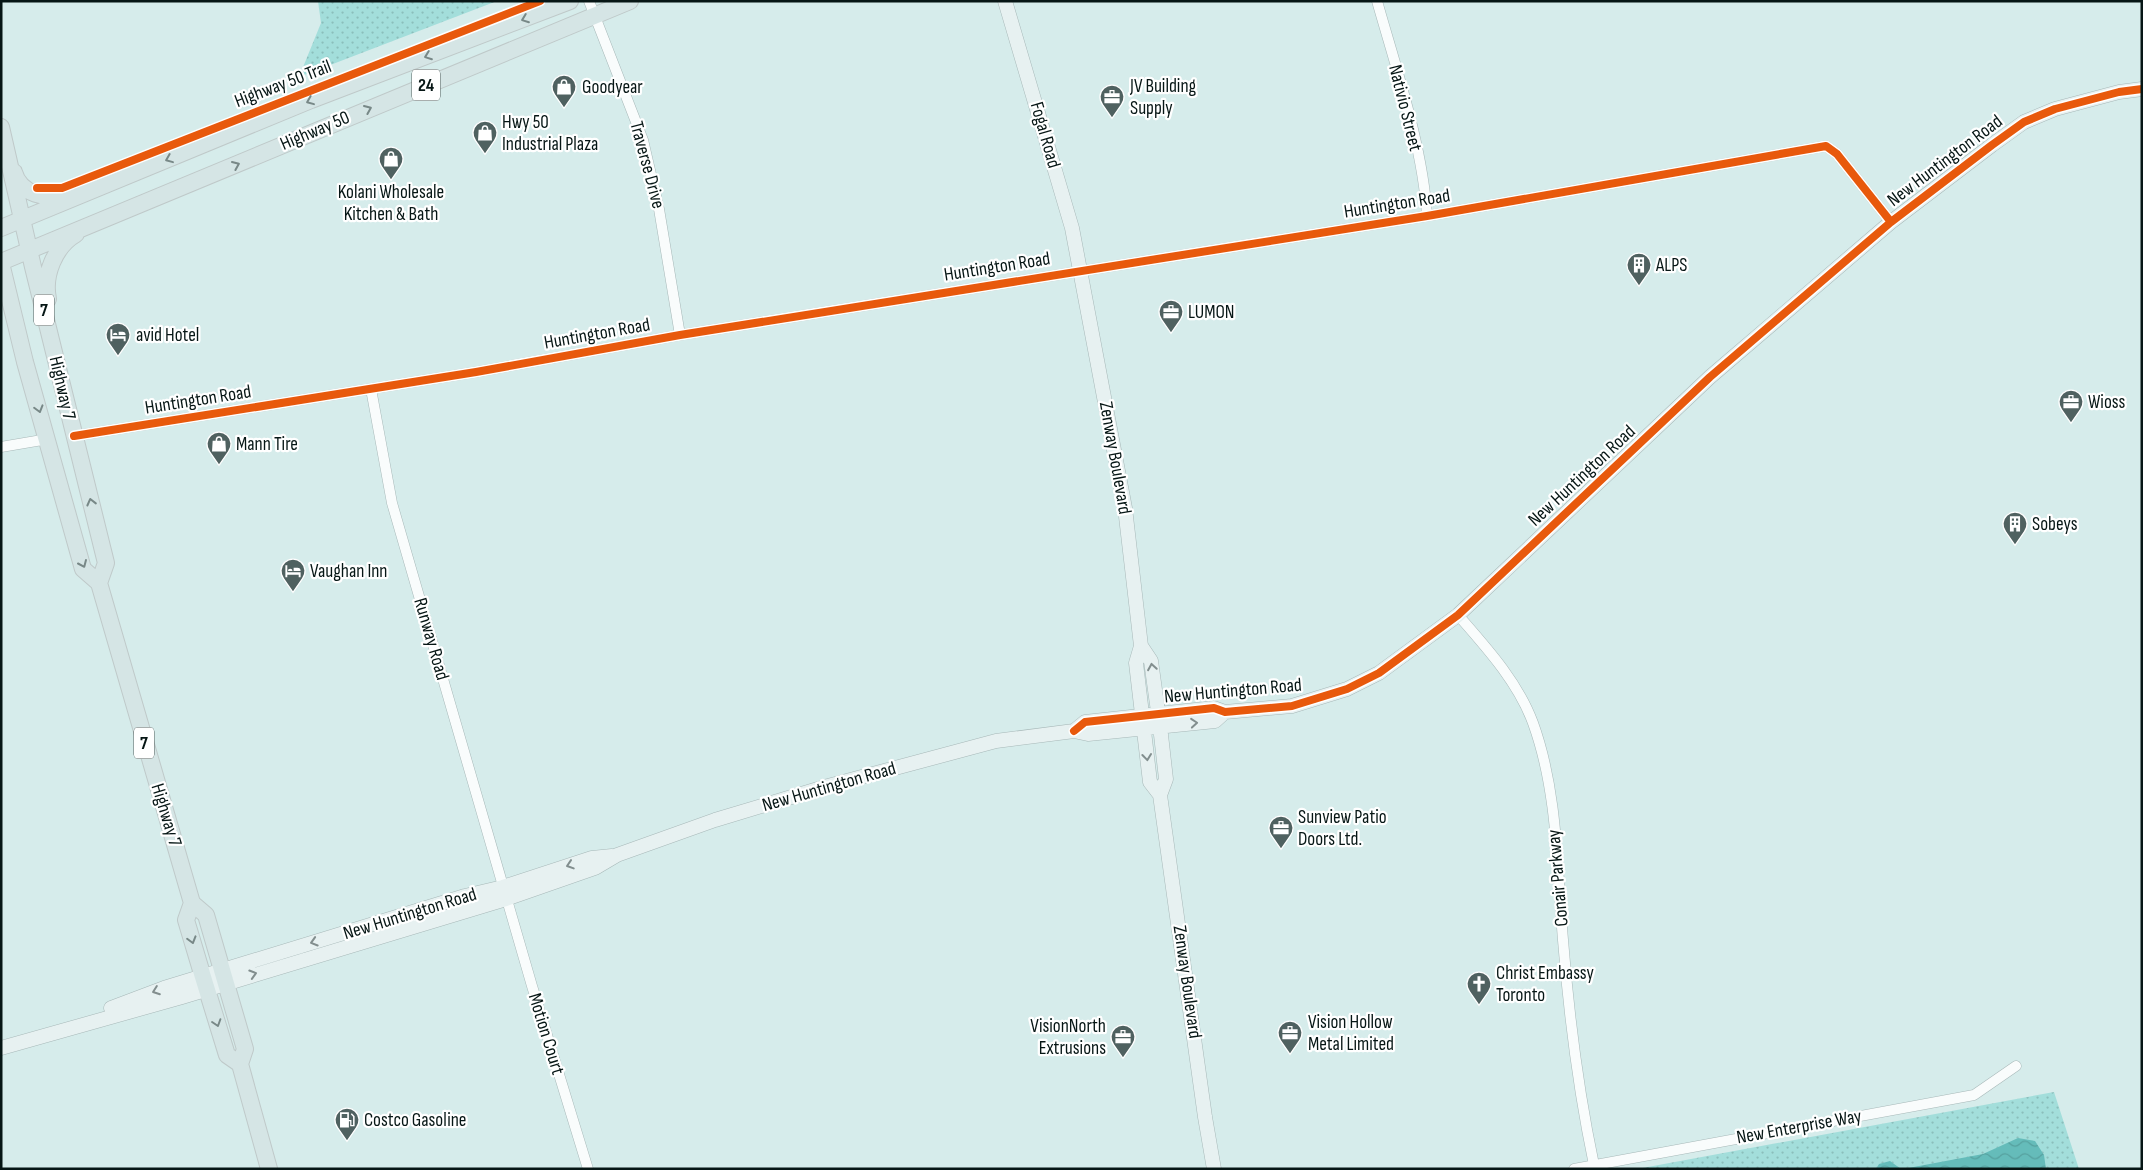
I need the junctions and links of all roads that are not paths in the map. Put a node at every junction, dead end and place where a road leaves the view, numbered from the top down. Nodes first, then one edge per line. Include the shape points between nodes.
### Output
1 (570, 1) edge
2 (630, 1) edge
3 (1005, 1) edge
4 (1377, 1) edge
5 (592, 8) edge
6 (2142, 89) edge
7 (1, 117) edge
8 (1, 127) edge
9 (130, 175) junction
10 (132, 208) junction
11 (1428, 216) junction
12 (22, 219) junction
13 (1891, 222) junction
14 (1, 228) edge
15 (29, 250) junction
16 (1, 262) edge
17 (1080, 271) junction
18 (1, 300) edge
19 (680, 335) junction
20 (25, 362) junction
21 (58, 370) junction
22 (371, 389) junction
23 (74, 436) junction
24 (48, 439) junction
25 (1, 447) edge
26 (98, 582) junction
27 (1458, 614) junction
28 (1141, 646) junction
29 (1159, 720) junction
30 (1143, 722) junction
31 (1160, 795) junction
32 (505, 893) junction
33 (192, 904) junction
34 (224, 977) junction
35 (205, 983) junction
36 (1, 1048) edge
37 (240, 1064) junction
38 (2016, 1066) dead end
39 (1594, 1165) junction
40 (269, 1169) edge
41 (588, 1169) edge
42 (1214, 1169) edge
43 (1574, 1169) edge

1 -> 9 main road, Highway 50 / 24 via 311,100
2 - 5 main road, Highway 50 / 24
3 - 17 street, Fogal Road via 1072,228
4 - 11 street, Nativio Street via 1409,118
10 -> 5 main road, Highway 50 / 24
5 - 19 street, Traverse Drive via 643,140 659,209
6 - 13 street, New Huntington Road via 2055,109 2024,122
7 - 9 main road via 16,178 32,192 56,197 120,171
8 - 12 main road, Highway 7
9 - 12 main road, Highway 50 / 24
10 - 15 main road, Highway 50 / 24
10 - 21 main road via 130,212 71,237 50,268 47,296 63,363
11 - 13 street, Huntington Road via 1826,146 1837,154
11 - 17 street, Huntington Road
12 - 14 main road, Highway 50 / 24
12 - 15 main road, Highway 7
13 - 27 street, New Huntington Road via 1710,377
15 - 16 main road, Highway 50 / 24
15 - 21 main road, Highway 7 / 7
16 - 20 main road, Highway 7 / 7
17 - 19 street, Huntington Road
17 - 28 street, Zenway Boulevard via 1125,508
18 - 20 main road via 9,310
19 - 22 street, Huntington Road
20 -> 24 main road, Highway 7 / 7
21 - 23 main road, Highway 7 / 7
22 - 23 street, Huntington Road
22 - 32 street, Runway Road via 392,503
26 -> 23 main road, Highway 7 / 7 via 106,563
24 - 25 street
24 -> 26 main road, Highway 7 / 7 via 83,569
26 - 33 main road, Highway 7 / 7
27 - 29 street, New Huntington Road via 1379,673 1350,688 1292,706 1225,712 1214,708
27 - 39 street, Conair Parkway via 1511,681 1532,721 1547,768 1573,1052
29 -> 28 street, Zenway Boulevard via 1151,660
28 - 30 street, Zenway Boulevard via 1136,663
29 - 30 street, New Huntington Road
29 - 31 street, Zenway Boulevard via 1166,779
30 -> 31 street, Zenway Boulevard via 1150,782
30 - 32 street, New Huntington Road via 1088,734 1074,730 996,740 715,820 617,855 595,868
31 - 42 street, Zenway Boulevard
32 - 34 street, New Huntington Road
32 - 41 street, Motion Court
33 - 34 main road, Highway 7 / 7 via 206,915
33 -> 35 main road, Highway 7 / 7 via 186,920
34 - 35 street, New Huntington Road
34 - 37 main road, Highway 7 / 7 via 246,1049
35 - 36 street, New Huntington Road via 118,1005 62,1029
35 -> 37 main road, Highway 7 / 7 via 227,1055
37 - 40 main road, Highway 7 / 7
38 - 39 street, New Enterprise Way via 1974,1095
39 - 43 street, New Enterprise Way

